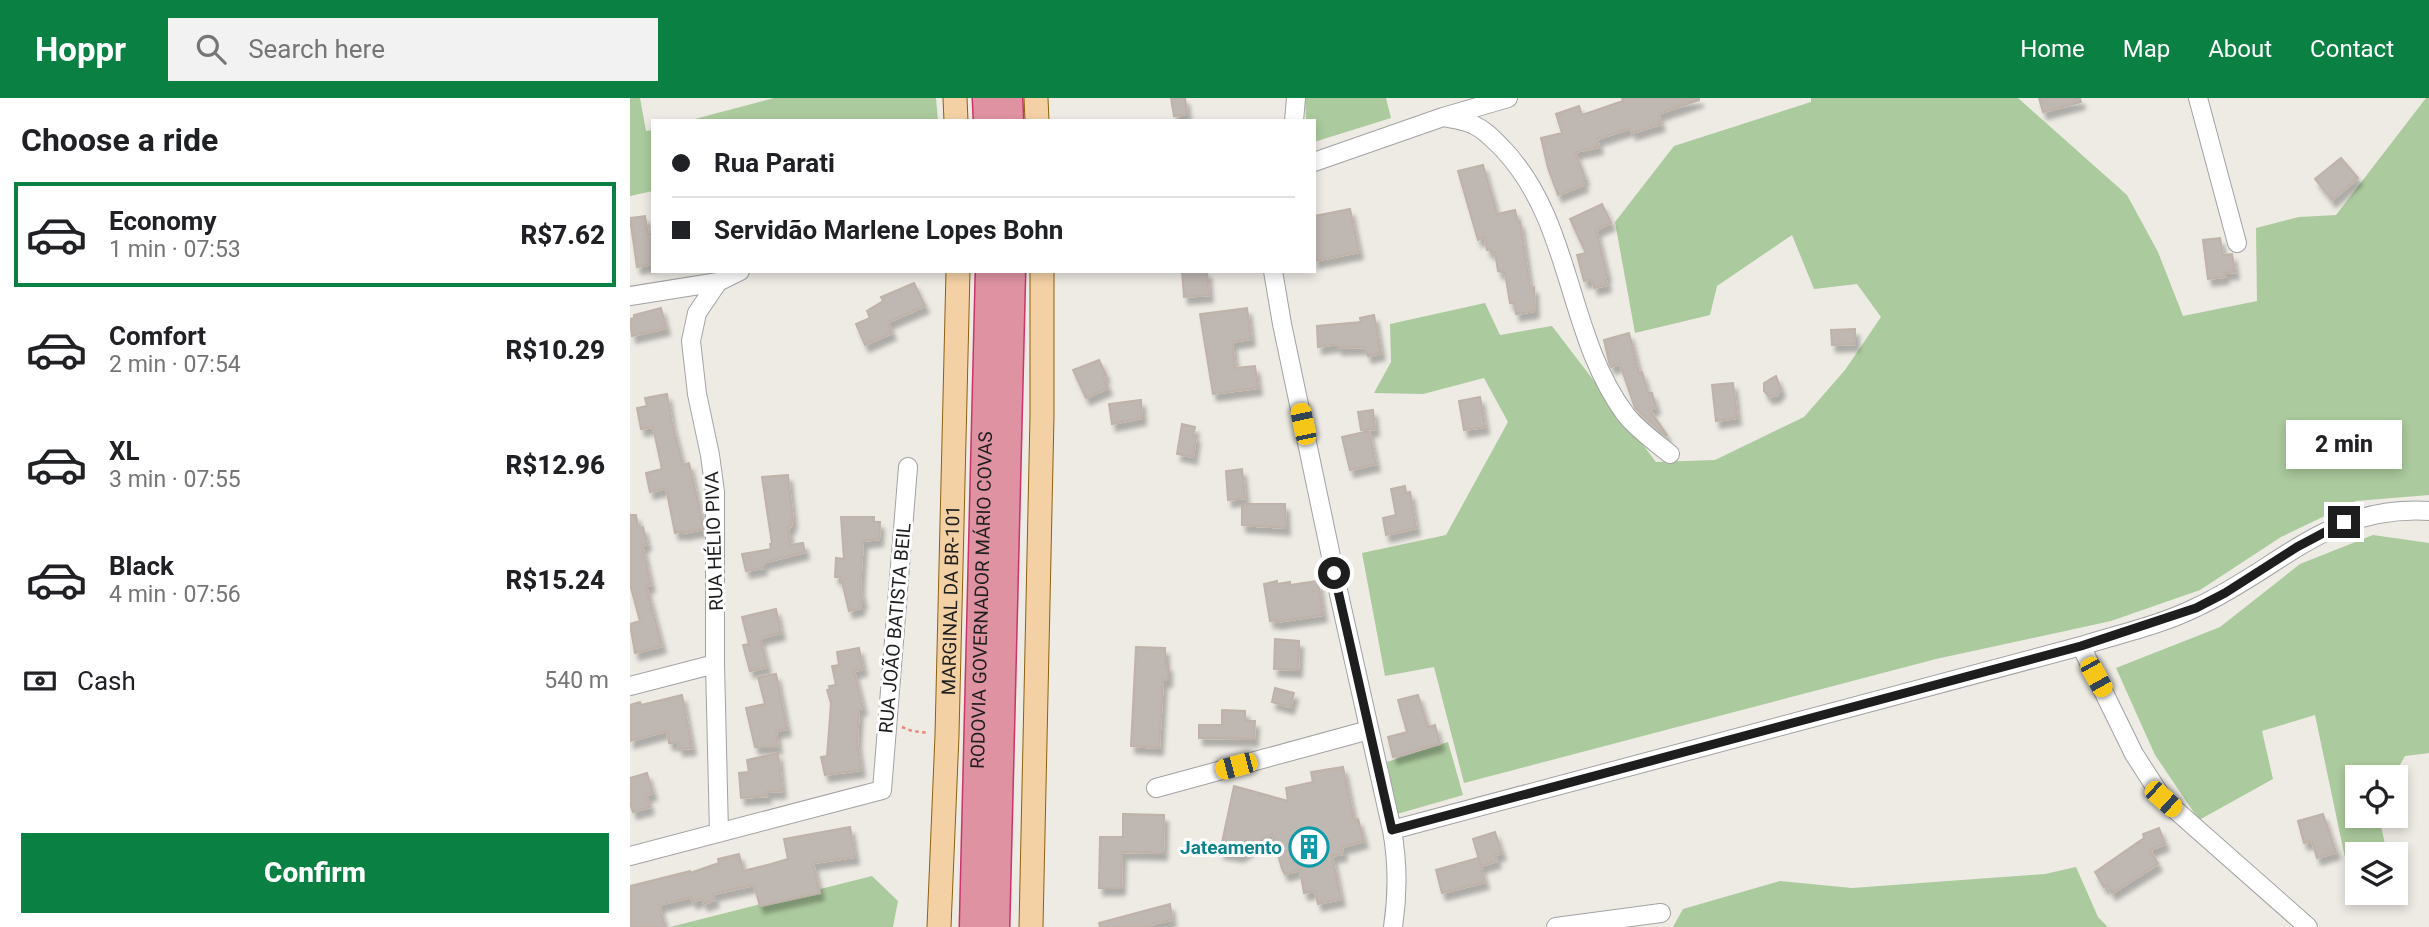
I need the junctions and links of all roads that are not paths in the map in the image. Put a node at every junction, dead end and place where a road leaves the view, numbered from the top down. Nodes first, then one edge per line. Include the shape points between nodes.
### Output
1 (955, 98) edge
2 (986, 98) edge
3 (1009, 98) edge
4 (1036, 98) edge
5 (1296, 98) edge
6 (1508, 98) edge
7 (2198, 98) edge
8 (1443, 117) junction
9 (956, 119) edge
10 (987, 119) edge
11 (1010, 119) edge
12 (1037, 119) edge
13 (1294, 119) edge
14 (1316, 161) edge
15 (2237, 243) dead end
16 (736, 273) edge
17 (958, 273) edge
18 (989, 273) edge
19 (1012, 273) edge
20 (1042, 273) edge
21 (1273, 273) edge
22 (718, 282) junction
23 (630, 296) edge
24 (1670, 454) dead end
25 (908, 467) dead end
26 (2429, 511) edge
27 (2081, 646) junction
28 (715, 664) junction
29 (630, 686) edge
30 (1369, 730) junction
31 (1156, 788) dead end
32 (1392, 830) junction
33 (719, 833) junction
34 (630, 856) edge
35 (1661, 913) dead end
36 (939, 927) edge
37 (973, 927) edge
38 (996, 927) edge
39 (1031, 927) edge
40 (1393, 927) edge
41 (1556, 927) edge
42 (2308, 927) edge

1 - 9 main road
2 - 10 highway
3 - 11 highway
4 - 12 main road
5 - 13 street
6 - 8 street
7 - 15 street
8 - 14 street
8 - 24 street via 1482,129 1522,170 1549,222 1609,387 1627,415
16 - 22 street, RUA HÉLIO PIVA
17 - 36 main road, MARGINAL DA BR-101
18 - 37 highway, RODOVIA GOVERNADOR MÁRIO COVAS
19 - 38 highway, RODOVIA GOVERNADOR MÁRIO COVAS
20 - 39 main road
21 - 30 street
22 - 23 street
22 - 28 street, RUA HÉLIO PIVA via 697,313 691,341 715,492
25 - 33 street, RUA JOÃO BATISTA BEIL via 881,790
26 - 27 street via 2371,514 2344,522 2196,608
27 - 32 street
27 - 42 street via 2134,754 2163,799
28 - 29 street
28 - 33 street, RUA HÉLIO PIVA
30 - 31 street
30 - 32 street
32 - 40 street via 1397,893
33 - 34 street
35 - 41 street

